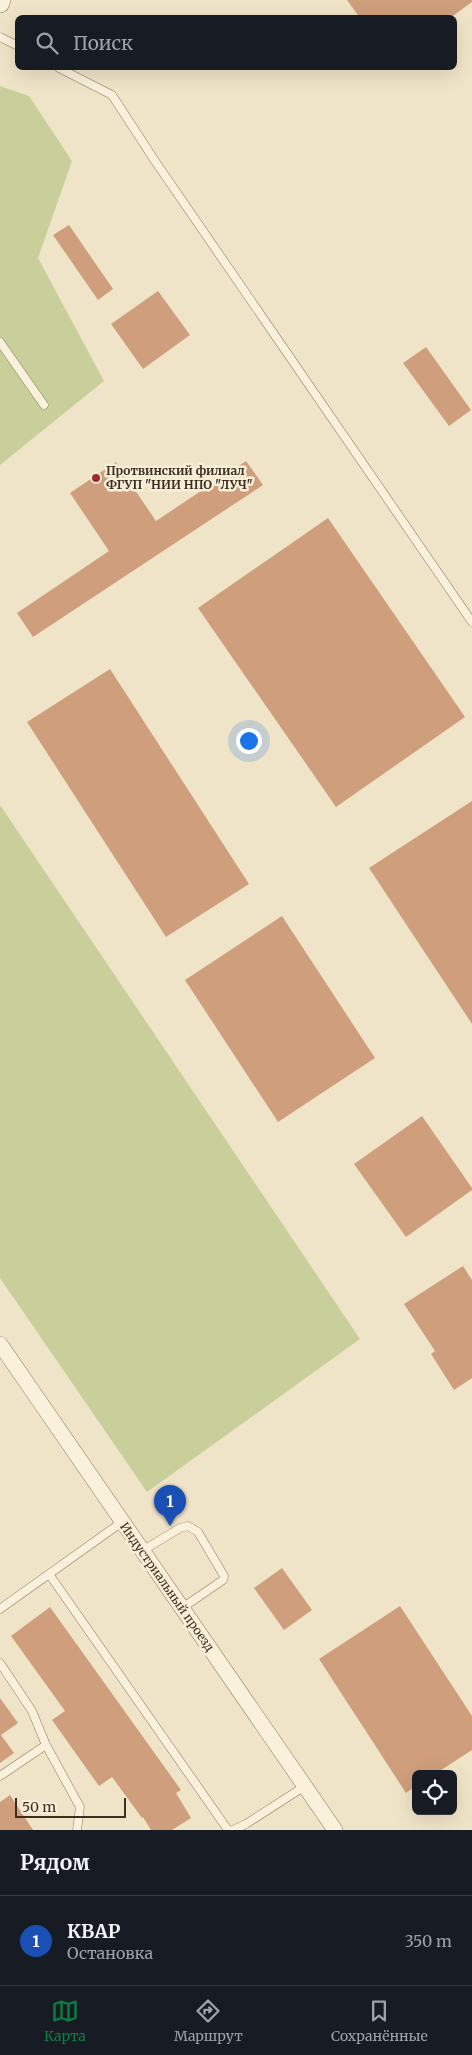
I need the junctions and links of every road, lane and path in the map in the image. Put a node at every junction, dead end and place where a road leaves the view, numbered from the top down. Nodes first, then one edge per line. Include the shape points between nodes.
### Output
1 (0, 37) edge
2 (15, 44) edge
3 (63, 70) edge
4 (0, 342) edge
5 (44, 405) dead end
6 (472, 622) edge
7 (0, 1344) edge
8 (122, 1522) junction
9 (142, 1551) junction
10 (49, 1574) junction
11 (182, 1608) junction
12 (0, 1609) edge
13 (0, 1663) edge
14 (46, 1745) junction
15 (0, 1776) edge
16 (305, 1786) junction
17 (77, 1830) edge
18 (228, 1830) edge
19 (233, 1830) edge
20 (336, 1830) edge

1 - 2 lane
3 - 6 lane via 112,95
4 - 5 lane
7 - 8 street, Индустриальный проезд
8 - 9 street, Индустриальный проезд
8 - 10 lane
9 - 11 street, Индустриальный проезд
9 - 11 lane via 180,1528 188,1526 198,1532 224,1576 223,1580
10 - 12 lane
10 - 18 lane
11 - 16 street, Индустриальный проезд
13 - 14 lane via 32,1710
14 - 15 lane
14 - 17 lane via 80,1806
16 - 19 lane
16 - 20 street, Индустриальный проезд

